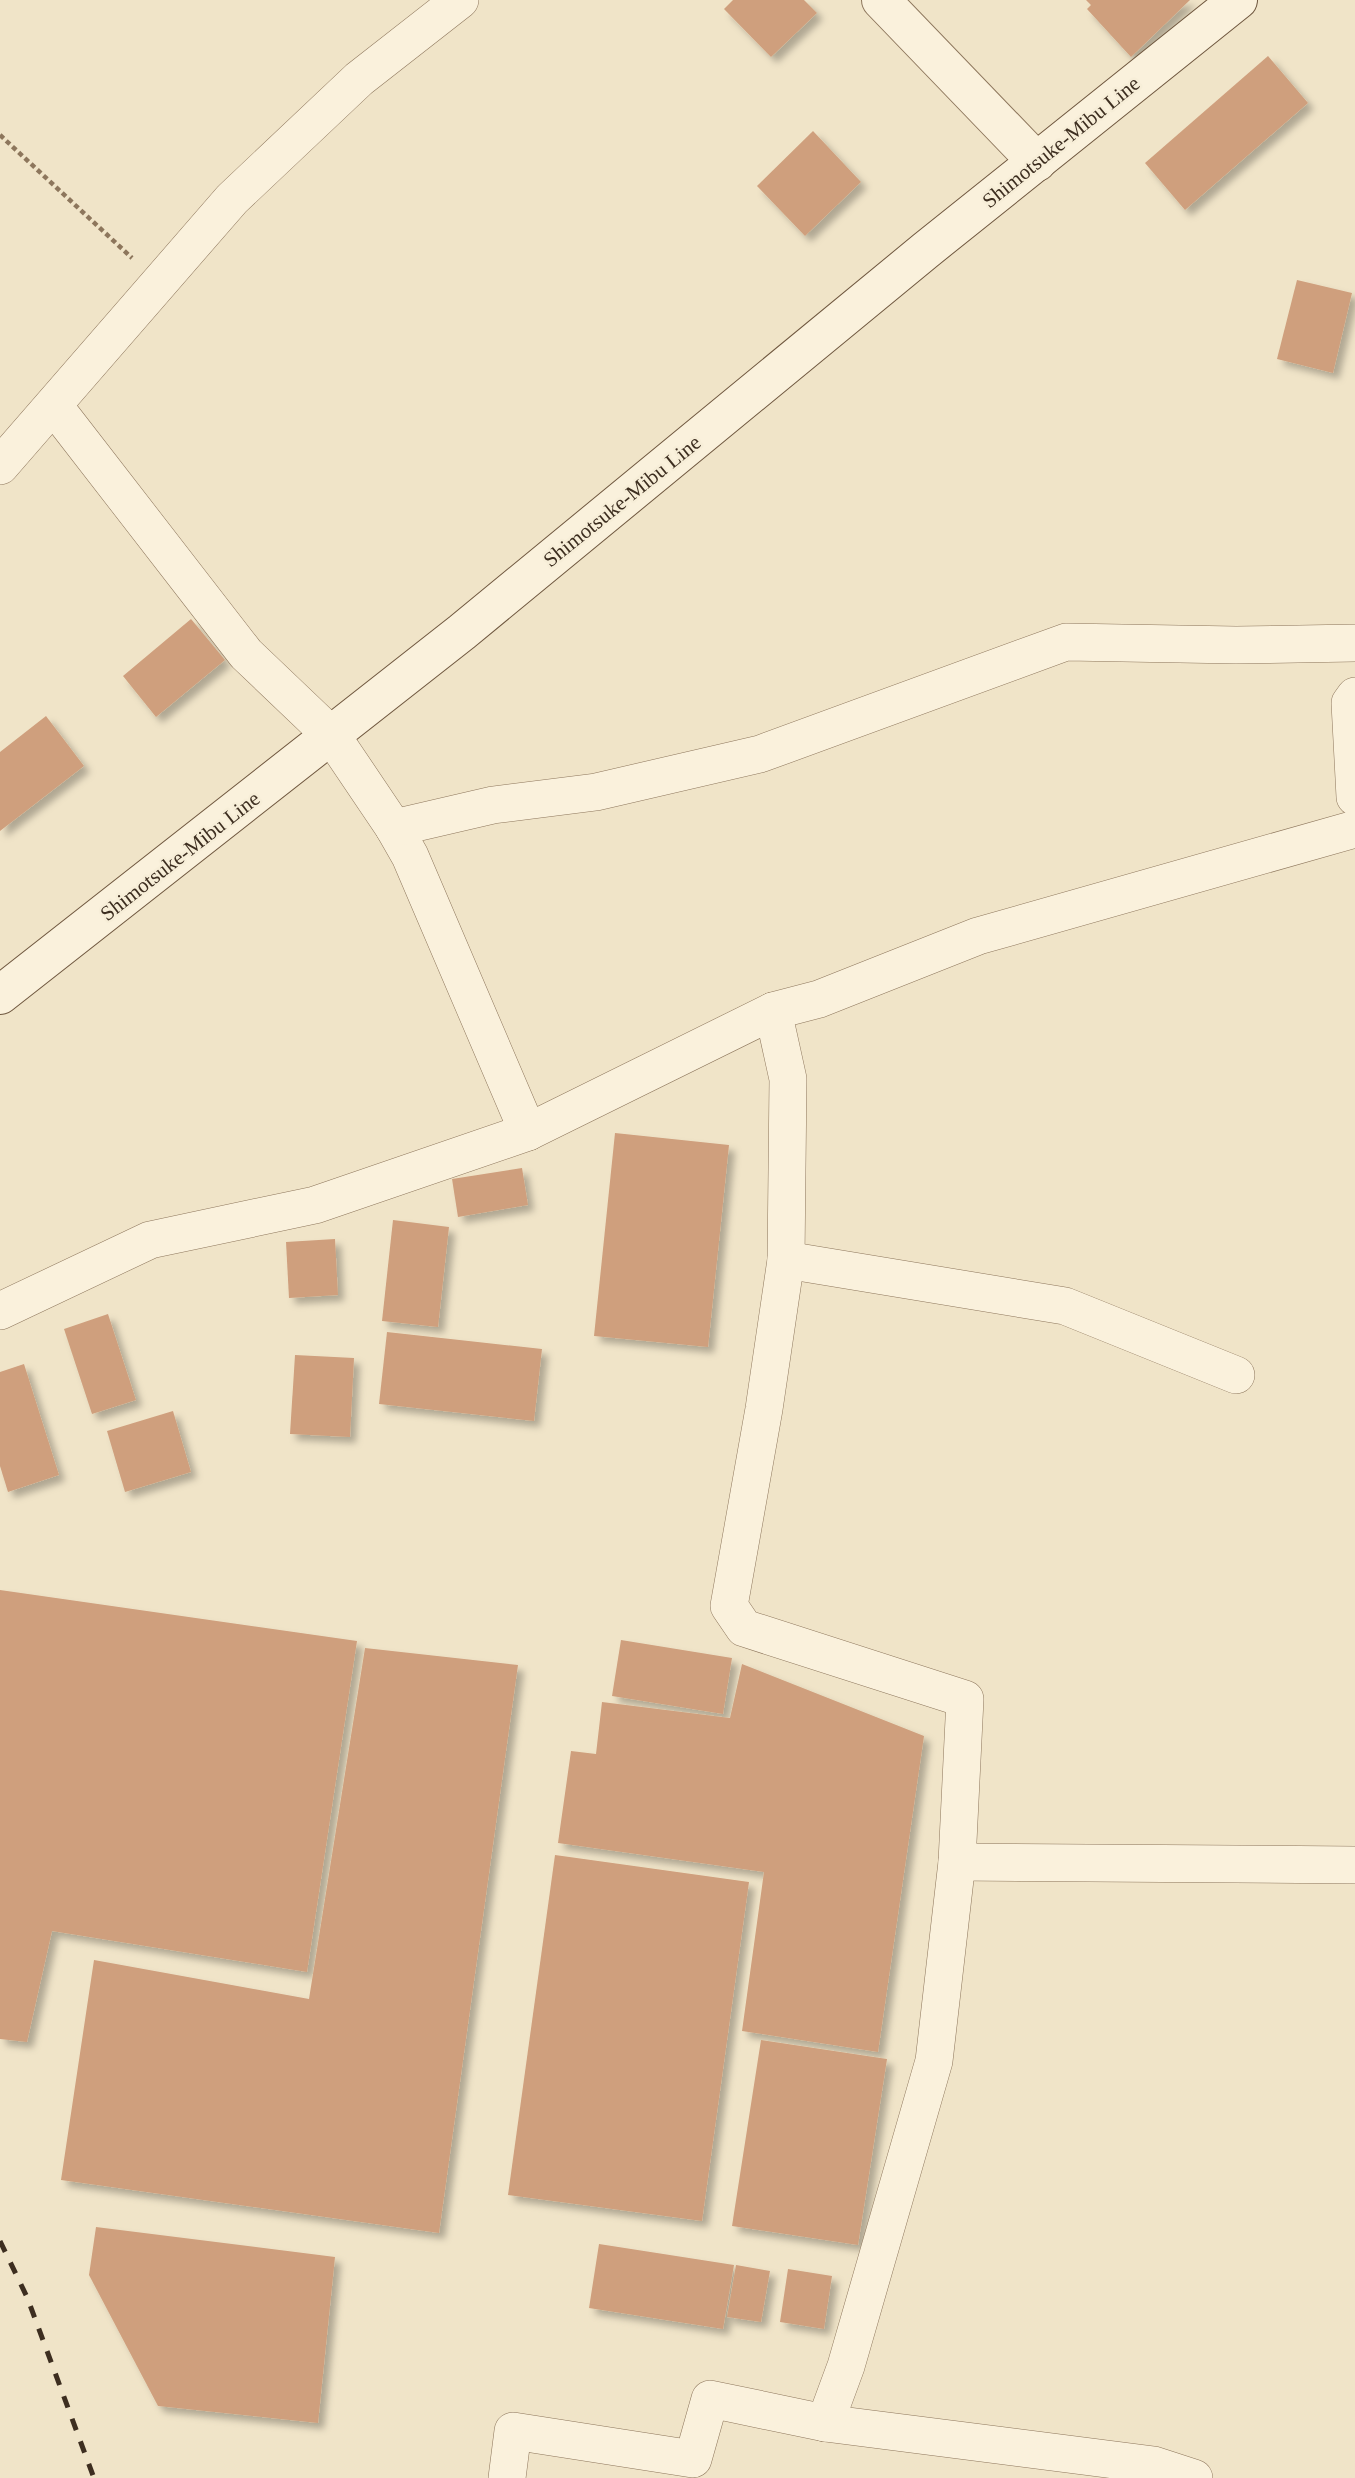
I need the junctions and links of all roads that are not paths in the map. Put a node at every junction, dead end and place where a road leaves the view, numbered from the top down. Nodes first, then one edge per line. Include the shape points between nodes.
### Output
1 (460, 0) edge
2 (881, 0) edge
3 (1238, 0) edge
4 (1037, 162) junction
5 (54, 406) junction
6 (0, 466) edge
7 (1355, 643) edge
8 (1355, 696) edge
9 (332, 736) junction
10 (1355, 797) edge
11 (394, 828) junction
12 (1355, 829) edge
13 (0, 995) edge
14 (773, 1011) junction
15 (528, 1132) junction
16 (786, 1260) junction
17 (0, 1311) edge
18 (1236, 1375) dead end
19 (957, 1862) junction
20 (1355, 1865) edge
21 (825, 2423) junction
22 (507, 2478) edge
23 (1194, 2478) edge

1 - 5 street via 349,89 232,199
2 - 4 main road
3 - 4 main road, Shimotsuke-Mibu Line
4 - 9 main road, Shimotsuke-Mibu Line
5 - 6 street
5 - 9 street via 246,654
7 - 11 street via 1066,642 761,754 596,792 493,805
8 - 10 street via 1350,703
9 - 11 street
9 - 13 main road, Shimotsuke-Mibu Line
11 - 15 street
12 - 14 street via 978,936 819,999
14 - 15 street
14 - 16 street via 788,1079
15 - 17 street via 315,1205 150,1240
16 - 18 street via 1065,1306
16 - 19 street via 729,1606 744,1628 965,1699
19 - 20 street
19 - 21 street via 934,2061 846,2366
21 - 22 street via 710,2399 693,2459 513,2431
21 - 23 street via 1154,2465

